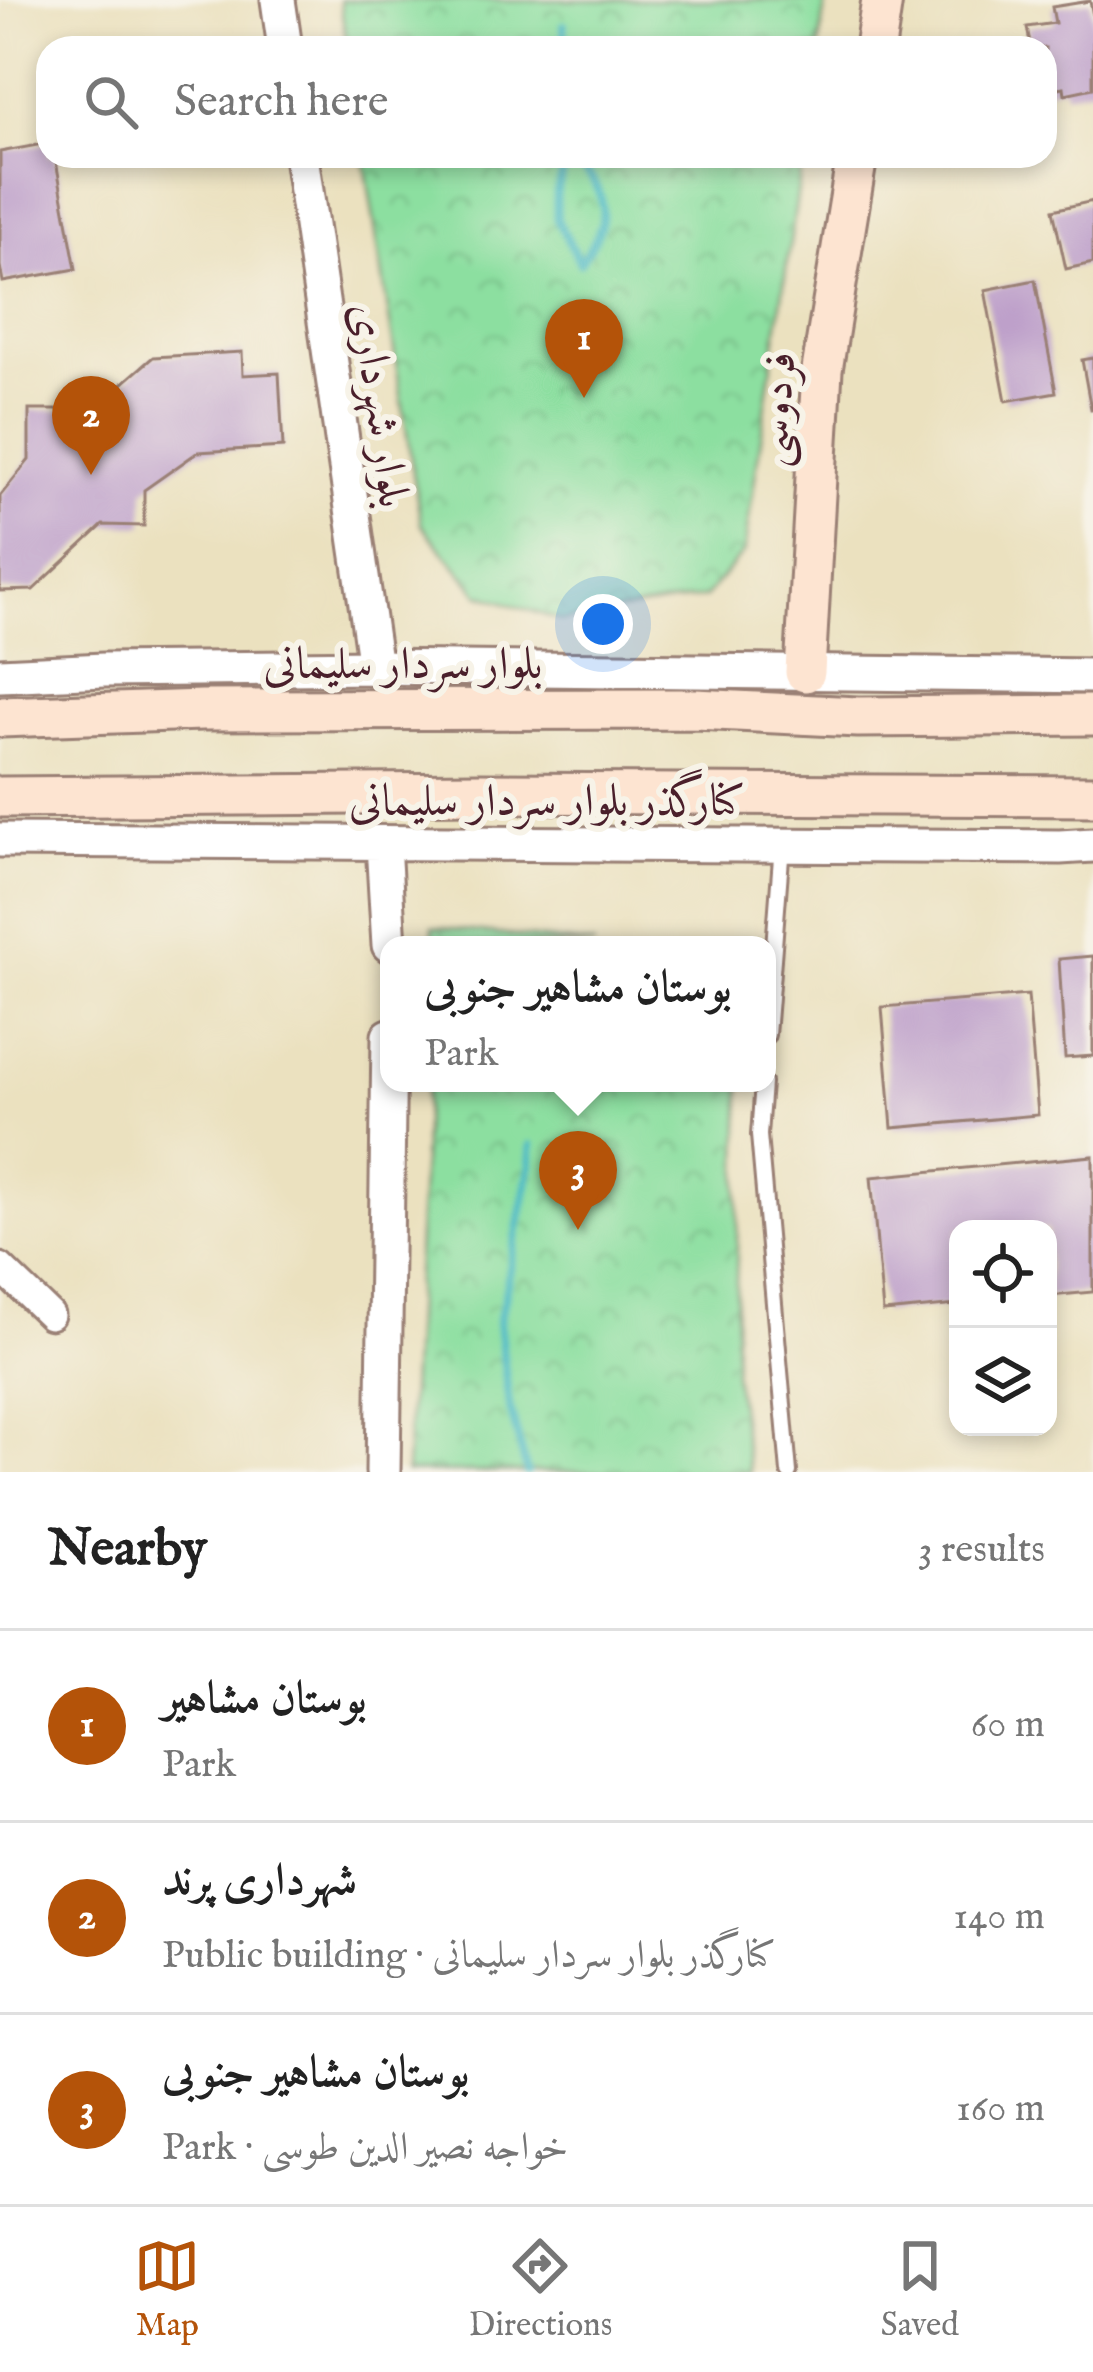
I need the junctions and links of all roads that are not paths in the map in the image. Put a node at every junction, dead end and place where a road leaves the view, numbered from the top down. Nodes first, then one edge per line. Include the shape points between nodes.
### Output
1 (278, 0) edge
2 (883, 0) edge
3 (283, 36) edge
4 (876, 36) edge
5 (303, 168) edge
6 (855, 168) edge
7 (375, 667) junction
8 (623, 669) junction
9 (805, 672) junction
10 (0, 675) edge
11 (1093, 676) edge
12 (530, 710) junction
13 (1093, 715) edge
14 (0, 717) edge
15 (1093, 796) edge
16 (0, 797) edge
17 (0, 840) edge
18 (382, 844) junction
19 (782, 845) junction
20 (1093, 845) edge
21 (388, 936) edge
22 (775, 936) edge
23 (388, 1092) edge
24 (762, 1092) edge
25 (0, 1267) edge
26 (50, 1316) dead end
27 (786, 1470) edge
28 (383, 1472) edge

1 - 3 street
2 - 4 main road
5 - 7 street, بلوار شهرداری
6 - 9 main road, فردوسی via 822,370
7 - 8 street
7 - 10 street
8 - 9 street
8 - 12 street
9 - 11 street
12 - 13 main road, بلوار سردار سلیمانی
12 - 14 main road, بلوار سردار سلیمانی
15 - 16 main road
17 - 18 street, کنارگذر بلوار سردار سلیمانی
18 - 19 street, کنارگذر بلوار سردار سلیمانی
18 - 21 street
19 - 20 street, کنارگذر بلوار سردار سلیمانی
19 - 22 lane
23 - 28 street
24 - 27 lane via 759,1136
25 - 26 street

